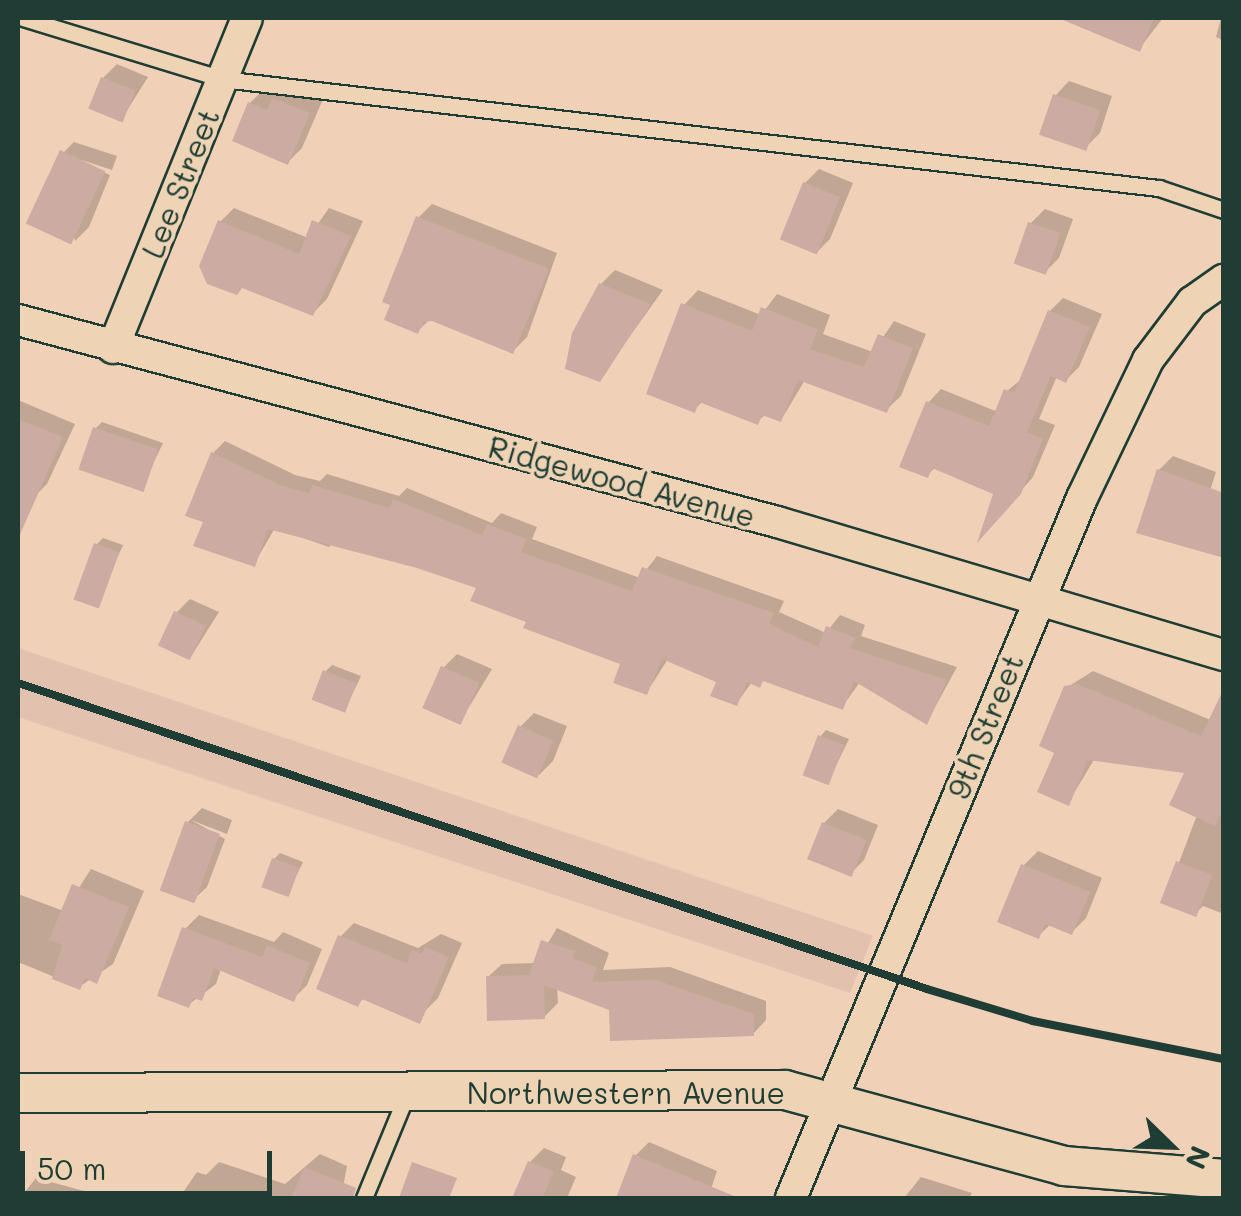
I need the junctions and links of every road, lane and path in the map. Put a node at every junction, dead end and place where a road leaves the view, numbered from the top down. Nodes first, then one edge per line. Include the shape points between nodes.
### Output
1 (23, 18) edge
2 (246, 18) edge
3 (222, 79) junction
4 (1224, 210) edge
5 (1224, 280) edge
6 (18, 320) edge
7 (113, 348) junction
8 (1037, 600) junction
9 (1224, 655) edge
10 (408, 1091) junction
11 (18, 1093) edge
12 (832, 1098) junction
13 (1224, 1179) edge
14 (364, 1198) edge
15 (790, 1198) edge

1 - 3 lane
2 - 3 street, Lee Street
3 - 4 lane via 1159,188
3 - 7 street, Lee Street
5 - 8 street, 9th Street via 1192,302 1148,360
6 - 7 street, Ridgewood Avenue
7 - 8 street, Ridgewood Avenue via 778,522
8 - 9 street, Ridgewood Avenue
8 - 12 street, 9th Street
10 - 11 street, Northwestern Avenue
10 - 12 street, Northwestern Avenue via 785,1090
10 - 14 lane
12 - 13 street, Northwestern Avenue via 1064,1166
12 - 15 street, 9th Street

